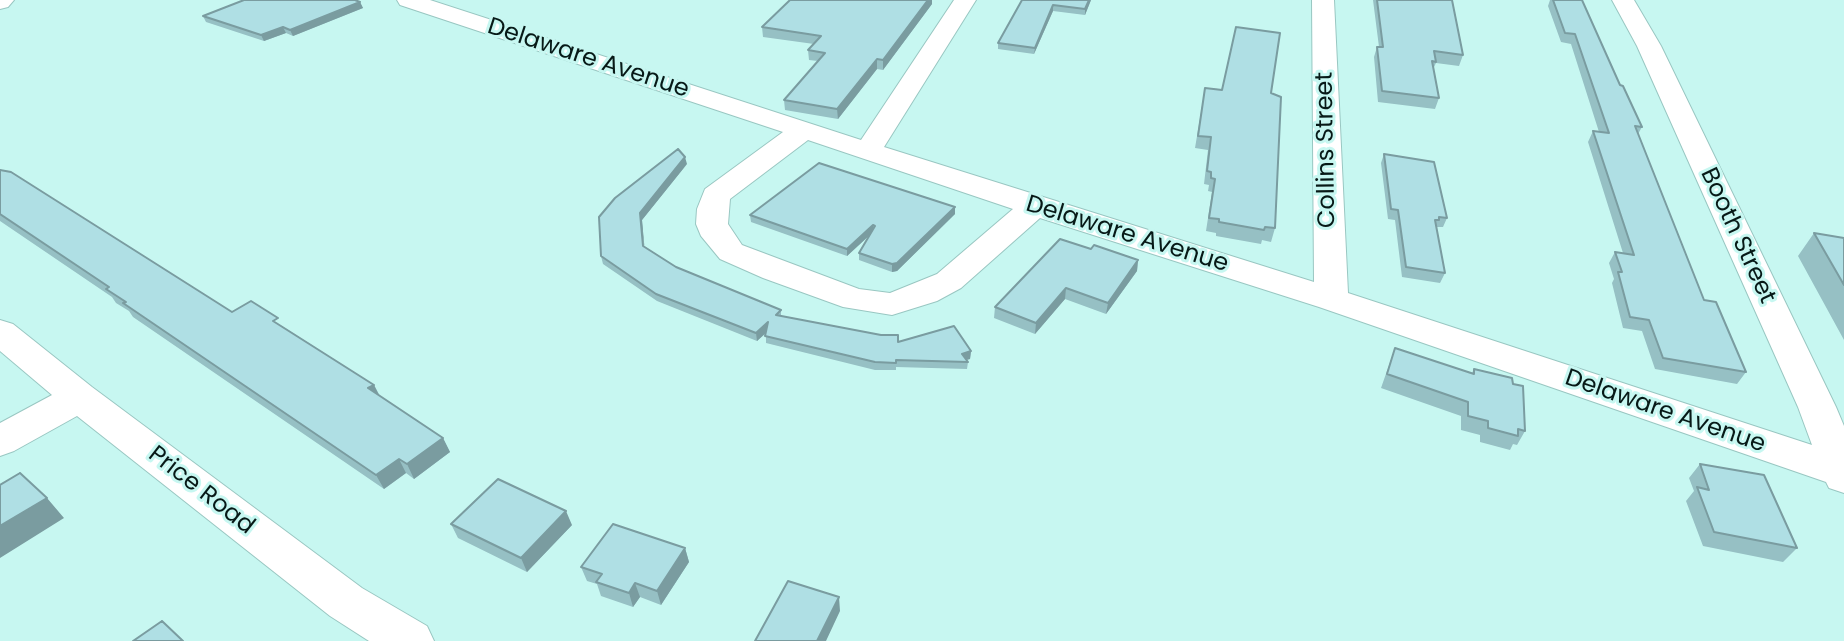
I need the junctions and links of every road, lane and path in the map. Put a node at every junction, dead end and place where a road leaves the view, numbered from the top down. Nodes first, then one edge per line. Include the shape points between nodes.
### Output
1 (408, 0) edge
2 (965, 0) edge
3 (1324, 0) edge
4 (1623, 0) edge
5 (803, 131) junction
6 (868, 151) junction
7 (1035, 206) junction
8 (1331, 299) junction
9 (0, 331) edge
10 (79, 397) junction
11 (0, 442) edge
12 (1843, 473) edge
13 (410, 641) edge

1 - 5 street, Delaware Avenue
2 - 6 street
3 - 8 street, Collins Street
4 - 12 street, Booth Street via 1649,46 1817,407
5 - 6 street, Delaware Avenue
5 - 7 street via 716,195 712,224 731,252 855,299 892,304 949,281
6 - 7 street, Delaware Avenue
7 - 8 street, Delaware Avenue
8 - 12 street, Delaware Avenue
9 - 10 street, Price Road
10 - 11 street
10 - 13 street, Price Road via 346,602

